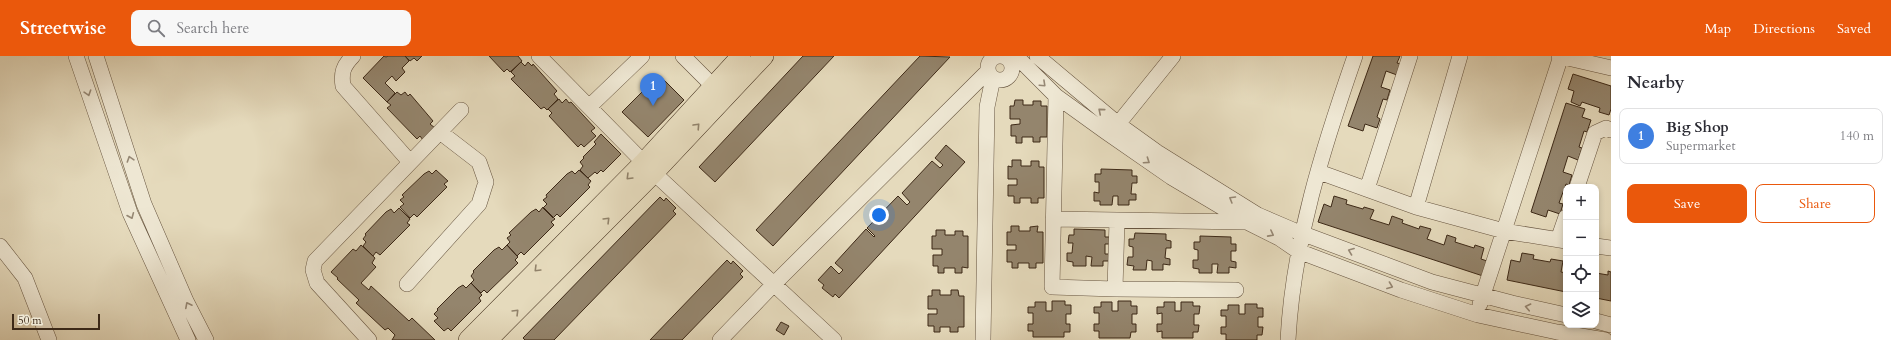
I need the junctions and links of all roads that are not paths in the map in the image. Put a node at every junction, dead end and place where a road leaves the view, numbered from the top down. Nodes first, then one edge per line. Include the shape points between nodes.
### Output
1 (76, 56) edge
2 (96, 56) edge
3 (353, 56) edge
4 (539, 56) edge
5 (642, 56) edge
6 (683, 56) edge
7 (741, 56) edge
8 (764, 56) edge
9 (1037, 56) edge
10 (1173, 56) edge
11 (1355, 56) edge
12 (1410, 56) edge
13 (1460, 56) edge
14 (1560, 56) edge
15 (1012, 57) edge
16 (1611, 68) edge
17 (990, 74) junction
18 (713, 86) junction
19 (1056, 96) junction
20 (590, 106) junction
21 (461, 110) dead end
22 (1118, 124) junction
23 (1611, 130) edge
24 (440, 132) junction
25 (410, 162) junction
26 (649, 167) junction
27 (1319, 172) junction
28 (1577, 184) edge
29 (1367, 189) junction
30 (1416, 207) junction
31 (1053, 219) junction
32 (1565, 220) edge
33 (1117, 221) junction
34 (1247, 222) junction
35 (1504, 231) junction
36 (1302, 233) junction
37 (1562, 240) edge
38 (0, 246) edge
39 (1599, 246) edge
40 (1611, 248) edge
41 (1298, 251) junction
42 (407, 284) dead end
43 (774, 284) junction
44 (1115, 289) junction
45 (1236, 290) dead end
46 (1482, 295) junction
47 (1563, 314) edge
48 (1478, 315) junction
49 (1599, 322) edge
50 (1611, 325) edge
51 (483, 338) edge
52 (49, 340) edge
53 (188, 340) edge
54 (206, 340) edge
55 (369, 340) edge
56 (720, 340) edge
57 (834, 340) edge
58 (983, 340) edge
59 (1288, 340) edge
60 (1605, 340) edge

1 -> 53 street via 130,213
54 -> 2 street via 186,301 144,204
3 - 25 street via 344,66 343,86
4 - 20 street
5 - 20 street
6 - 18 street
7 - 18 main road
26 -> 8 main road
22 -> 9 street
10 - 22 street
11 - 27 street
12 - 29 street
13 - 30 street
14 - 16 street
14 - 35 street
15 - 17 street via 1008,77 1000,80
15 -> 19 street
17 - 43 street
17 - 58 street via 987,107
18 - 26 main road
19 - 31 street
19 -> 34 street via 1171,177
20 - 26 street
21 - 24 street
36 -> 22 street via 1258,215 1157,152
23 - 28 street via 1606,128 1595,133
24 - 25 street
24 - 42 street via 479,162 486,182 479,204
25 - 55 street via 315,261 313,270 317,283
26 - 43 street
26 - 51 main road
27 - 29 street
27 - 36 street
29 - 30 street
30 - 35 street
31 - 33 street
31 - 44 street via 1052,287
32 - 37 street
33 - 34 street
33 - 44 street
34 -> 41 street
35 - 37 street
35 - 46 street
36 - 41 street
46 -> 36 street via 1432,282
38 - 52 street via 25,278
39 - 40 street
41 -> 48 street via 1401,290
41 - 59 street
43 - 56 street
43 - 57 street
44 - 45 street
47 -> 46 street
46 - 48 street
48 - 60 street
49 - 50 street

